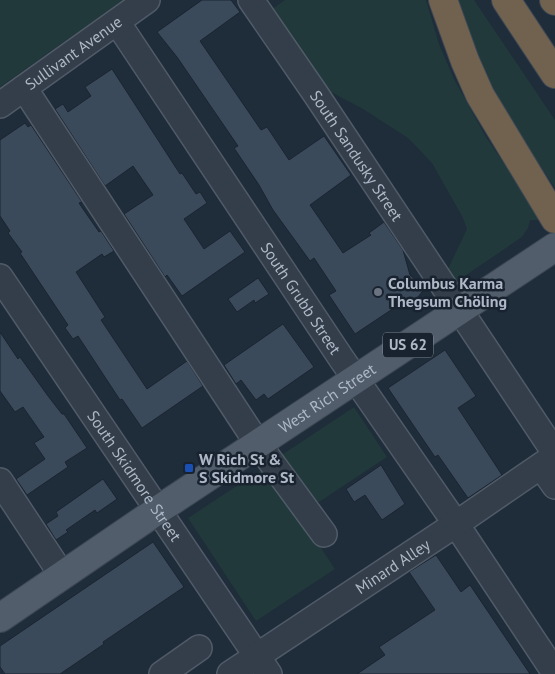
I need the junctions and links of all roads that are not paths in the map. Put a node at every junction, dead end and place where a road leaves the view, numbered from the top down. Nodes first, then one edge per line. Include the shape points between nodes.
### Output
1 (147, 0) edge
2 (251, 0) edge
3 (443, 0) edge
4 (506, 0) edge
5 (117, 22) junction
6 (555, 74) edge
7 (24, 88) junction
8 (0, 104) edge
9 (555, 219) edge
10 (555, 247) edge
11 (0, 277) edge
12 (460, 311) junction
13 (356, 379) junction
14 (258, 444) junction
15 (550, 458) edge
16 (0, 481) edge
17 (555, 486) edge
18 (158, 510) junction
19 (456, 524) junction
20 (324, 534) dead end
21 (62, 575) junction
22 (0, 618) edge
23 (199, 648) dead end
24 (263, 665) edge
25 (555, 673) edge
26 (162, 674) edge
27 (230, 674) edge

1 - 5 street, Sullivant Avenue
2 - 12 street, South Sandusky Street
3 - 9 highway via 480,95
4 - 6 highway
5 - 7 street, Sullivant Avenue
5 - 13 street, South Grubb Street
7 - 8 street, Sullivant Avenue
7 - 14 street
10 - 12 main road, West Rich Street / US 62
11 - 18 street, South Skidmore Street
12 - 13 main road, West Rich Street / US 62
12 - 15 street, South Sandusky Street
13 - 14 main road, West Rich Street / US 62
13 - 19 street, South Grubb Street
14 - 18 main road, West Rich Street / US 62
14 - 20 street
15 - 17 street, South Sandusky Street
15 - 19 street, Minard Alley
16 - 21 street
18 - 21 main road, West Rich Street / US 62
18 - 24 street, South Skidmore Street
19 - 24 street, Minard Alley
19 - 25 street, South Grubb Street
21 - 22 main road, West Rich Street / US 62
23 - 26 street
24 - 27 street, Minard Alley

